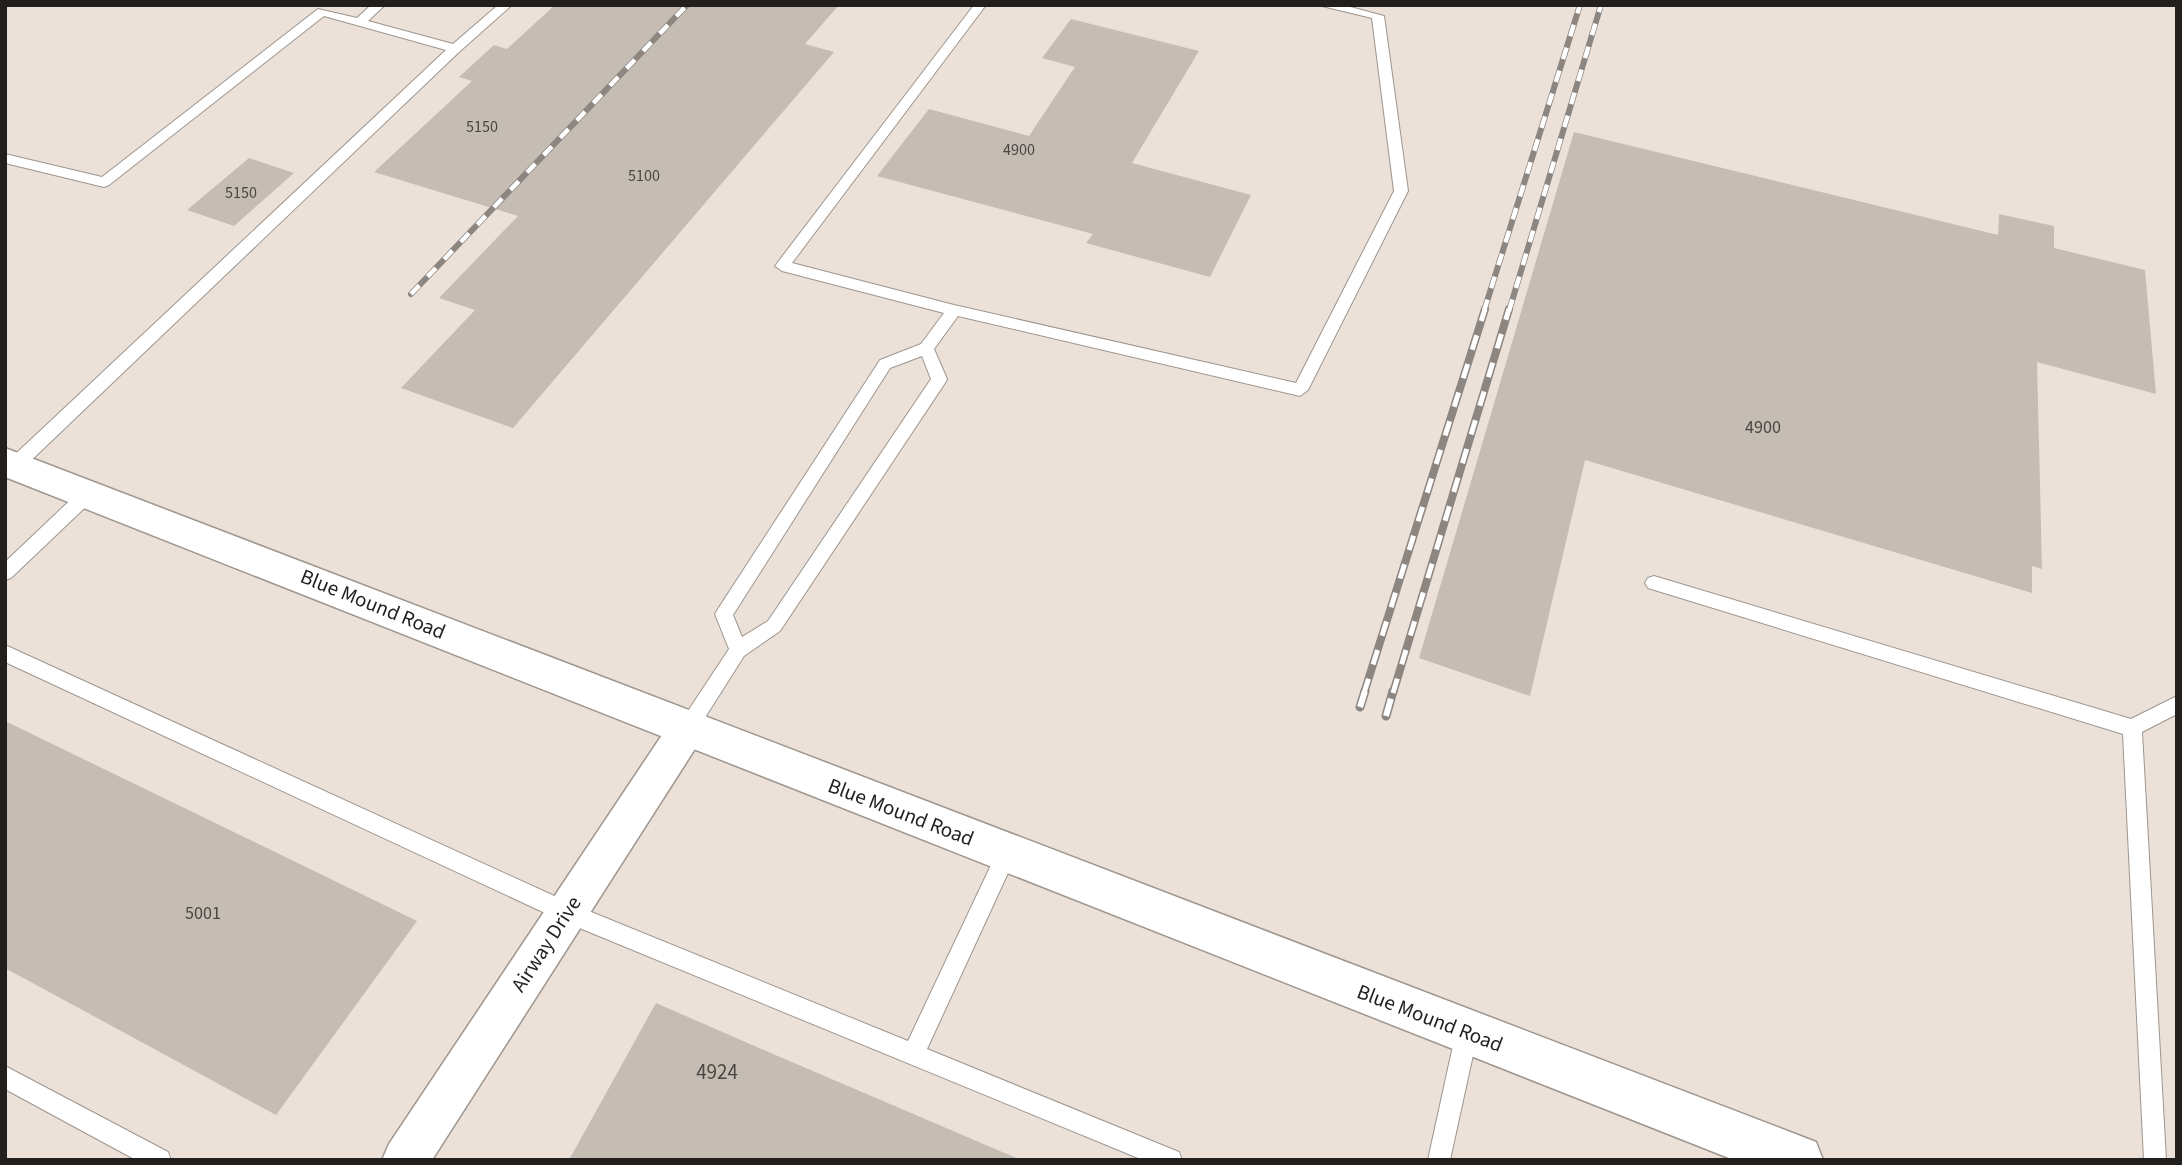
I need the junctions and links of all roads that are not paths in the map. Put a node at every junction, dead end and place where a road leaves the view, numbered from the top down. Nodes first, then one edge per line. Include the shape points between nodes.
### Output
1 (379, 5) edge
2 (506, 5) edge
3 (980, 5) edge
4 (1324, 5) edge
5 (359, 22) junction
6 (455, 48) junction
7 (5, 158) edge
8 (954, 310) junction
9 (926, 348) junction
10 (9, 464) edge
11 (88, 494) junction
12 (5, 573) edge
13 (1654, 583) dead end
14 (738, 650) junction
15 (5, 653) edge
16 (2177, 704) edge
17 (687, 729) junction
18 (2132, 729) junction
19 (1007, 853) junction
20 (567, 913) junction
21 (1467, 1032) junction
22 (913, 1054) junction
23 (5, 1077) edge
24 (160, 1160) edge
25 (405, 1160) edge
26 (1171, 1160) edge
27 (1439, 1160) edge
28 (1798, 1160) edge
29 (2155, 1160) edge

1 - 5 lane
2 - 6 lane
3 - 8 lane via 782,266
4 - 8 lane via 1378,16 1401,191 1300,390
5 - 6 lane
5 - 7 lane via 322,12 104,182
6 - 10 lane
8 - 9 lane
9 - 14 lane via 939,379 774,626
9 - 14 lane via 885,364 723,614
10 - 11 main road, Blue Mound Road
11 - 12 lane
11 - 17 main road, Blue Mound Road
13 - 18 lane
14 - 17 lane
15 - 20 lane
16 - 18 lane
17 - 19 main road, Blue Mound Road
17 - 20 street, Airway Drive
18 - 29 lane
19 - 21 main road, Blue Mound Road
19 - 22 lane
20 - 22 lane
20 - 25 street, Airway Drive
21 - 27 lane
21 - 28 main road, Blue Mound Road
22 - 26 lane
23 - 24 lane

